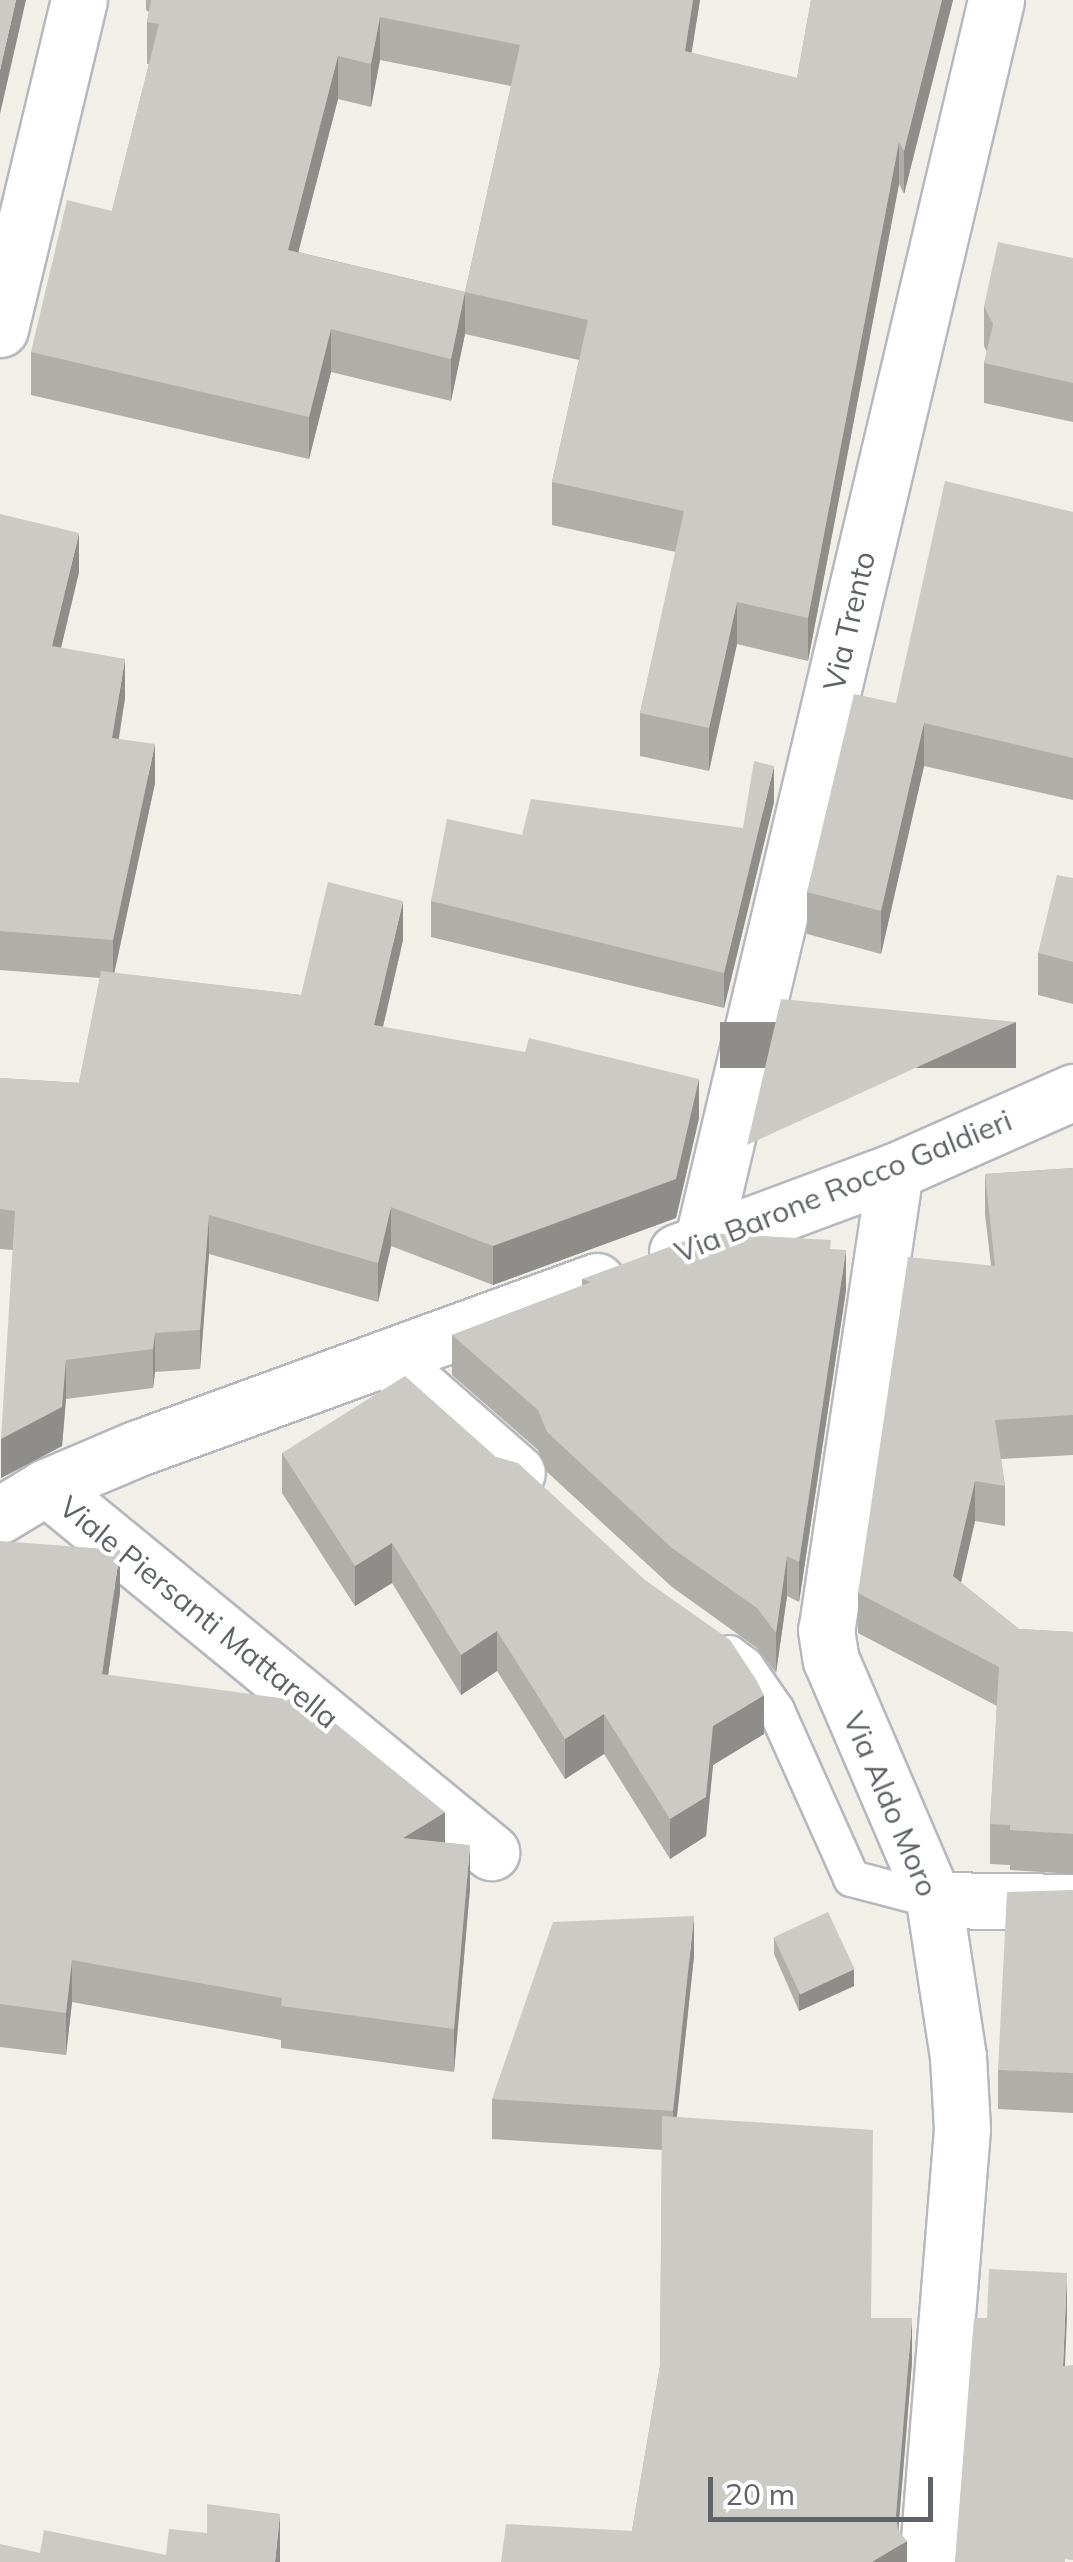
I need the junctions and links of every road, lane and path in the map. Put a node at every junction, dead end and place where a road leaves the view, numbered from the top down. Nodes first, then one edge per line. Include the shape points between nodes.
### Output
1 (79, 0) edge
2 (996, 0) edge
3 (0, 329) edge
4 (1073, 1092) edge
5 (895, 1171) junction
6 (702, 1243) junction
7 (386, 1358) junction
8 (531, 1486) edge
9 (46, 1487) junction
10 (0, 1514) edge
11 (702, 1634) edge
12 (491, 1852) dead end
13 (934, 1900) junction
14 (1073, 1902) edge
15 (926, 2562) edge

1 - 3 street
2 - 6 street, Via Trento
4 - 5 street, Via Barone Rocco Galdieri
5 - 6 street, Via Barone Rocco Galdieri
5 - 13 street, Via Aldo Moro via 826,1630 831,1660
6 - 7 street, Via Barone Rocco Galdieri
7 - 8 street
7 - 9 street, Via Barone Rocco Galdieri
9 - 10 street, Via Barone Rocco Galdieri
9 - 12 street, Viale Piersanti Mattarella
11 - 13 lane via 745,1665 776,1710 851,1878
13 - 14 street
13 - 15 street, Via Aldo Moro via 962,2129

